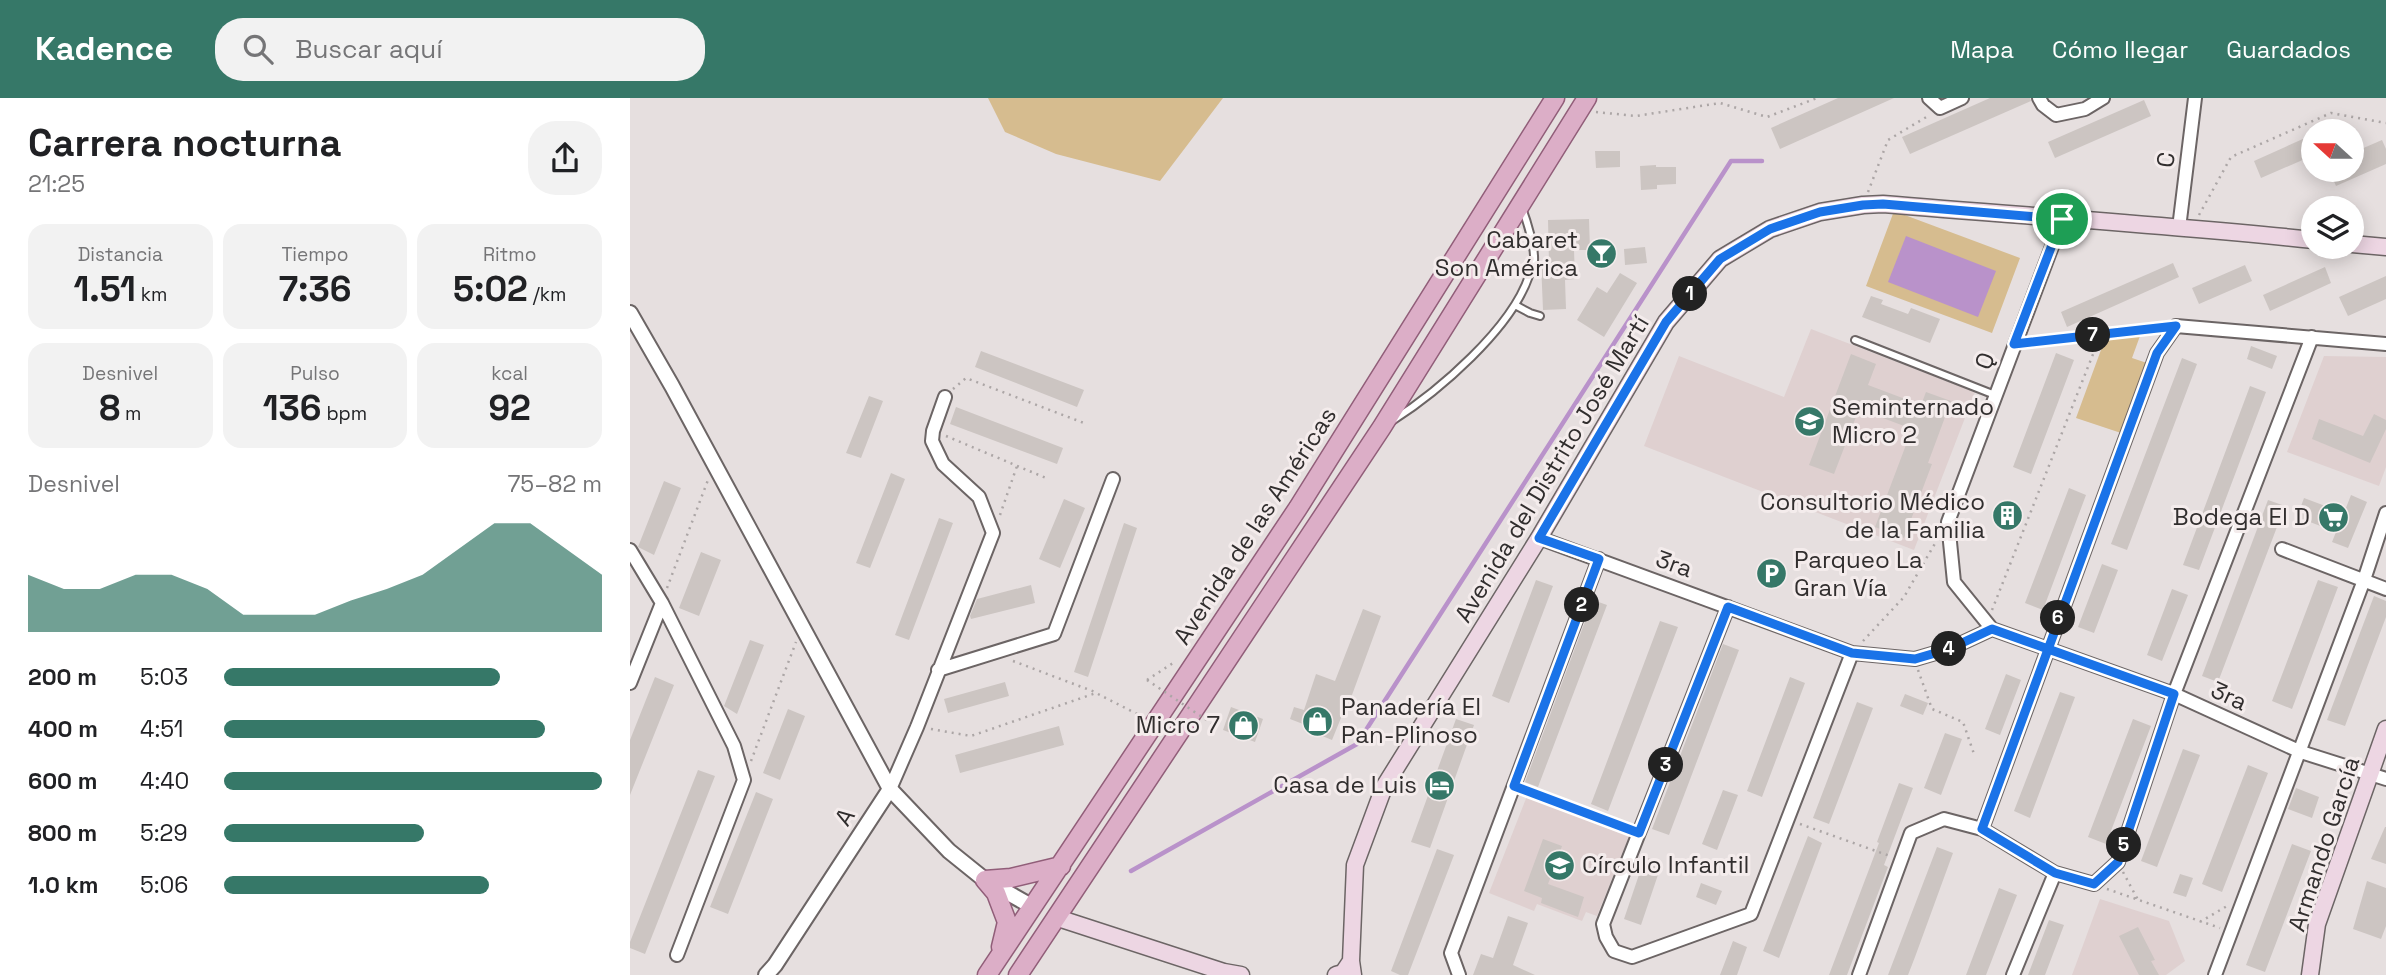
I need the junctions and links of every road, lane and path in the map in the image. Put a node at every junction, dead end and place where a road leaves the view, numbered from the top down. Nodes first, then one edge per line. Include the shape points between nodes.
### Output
1 (1555, 98) edge
2 (1817, 98) edge
3 (1929, 98) edge
4 (1962, 98) edge
5 (2039, 98) edge
6 (2103, 98) edge
7 (2195, 98) edge
8 (1583, 104) edge
9 (1940, 108) junction
10 (2386, 123) edge
11 (1520, 203) junction
12 (1863, 205) junction
13 (2062, 219) junction
14 (2186, 227) junction
15 (2301, 239) edge
16 (2364, 245) edge
17 (2386, 247) edge
18 (1515, 305) junction
19 (630, 312) edge
20 (1540, 316) dead end
21 (2176, 326) junction
22 (2101, 334) junction
23 (2312, 337) junction
24 (1854, 340) dead end
25 (2014, 344) junction
26 (2386, 344) edge
27 (1995, 395) junction
28 (944, 397) joint
29 (1084, 423) dead end
30 (1382, 427) junction
31 (933, 430) junction
32 (714, 463) junction
33 (1017, 466) junction
34 (1045, 478) dead end
35 (1113, 479) dead end
36 (2386, 513) edge
37 (1948, 522) junction
38 (993, 533) junction
39 (1539, 538) junction
40 (2282, 549) dead end
41 (630, 550) edge
42 (1599, 559) junction
43 (2364, 580) junction
44 (2386, 589) edge
45 (662, 603) junction
46 (1728, 607) junction
47 (803, 626) junction
48 (1989, 626) junction
49 (2046, 649) junction
50 (994, 653) junction
51 (1852, 653) junction
52 (1915, 659) junction
53 (1173, 663) dead end
54 (938, 670) junction
55 (630, 683) edge
56 (1096, 692) junction
57 (2174, 694) junction
58 (1154, 723) junction
59 (1214, 725) dead end
60 (917, 726) junction
61 (2386, 729) edge
62 (2301, 752) junction
63 (1974, 754) dead end
64 (2378, 777) edge
65 (744, 780) junction
66 (1514, 786) junction
67 (890, 789) junction
68 (1787, 819) junction
69 (1982, 829) junction
70 (1639, 833) junction
71 (1900, 860) junction
72 (2118, 862) junction
73 (1061, 866) junction
74 (2055, 873) junction
75 (985, 880) junction
76 (2094, 884) junction
77 (2242, 897) junction
78 (2138, 900) junction
79 (1033, 907) junction
80 (1058, 918) junction
81 (2199, 922) junction
82 (2230, 931) junction
83 (677, 955) dead end
84 (998, 959) junction
85 (1352, 968) edge
86 (1223, 974) edge
87 (766, 975) edge
88 (987, 975) edge
89 (1018, 975) edge
90 (1241, 975) edge
91 (1336, 975) edge
92 (1459, 975) edge
93 (1859, 975) edge
94 (2013, 975) edge
95 (2215, 975) edge
96 (2310, 975) edge

1 - 58 main road, Avenida de las Américas via 1298,508
2 - 8 path via 1767,117 1720,103 1636,116
3 - 9 street
4 - 9 street
5 - 6 street via 2056,115
7 - 14 street, C
8 - 11 main road, Avenida de las Américas
9 - 12 path via 1888,140
10 - 14 path via 2331,113 2231,157
11 - 18 lane via 1534,261
11 - 30 main road, Avenida de las Américas
12 - 13 main road, Avenida del Distrito José Martí
12 - 39 main road, Avenida del Distrito José Martí via 1820,212 1770,229 1720,259 1666,322
13 - 14 main road, Avenida del Distrito José Martí
13 - 25 street, Q
14 - 15 main road, Avenida del Distrito José Martí
16 - 17 main road
18 - 20 lane
18 - 30 lane via 1473,356 1418,405
19 - 32 street
21 - 22 path
21 - 23 street
21 - 49 street via 2155,352
22 - 25 path
22 - 48 path
23 - 26 street
23 - 57 street
24 - 27 lane
25 - 27 street, Q
27 - 37 street, Q
28 - 29 path via 966,377
28 - 31 street
30 - 80 main road, Avenida de las Américas
31 - 33 path
31 - 38 street via 932,441 943,464 979,497
32 - 45 path
32 - 47 street
33 - 34 path
33 - 38 path
35 - 50 street via 1054,634
36 - 43 street
37 - 48 street, Q via 1954,582
37 - 51 path via 1904,597
38 - 54 street, A
39 - 42 street, 3ra
39 - 85 main road, Avenida del Distrito José Martí via 1384,787 1355,865
40 - 43 street
41 - 45 street
42 - 46 street, 3ra
42 - 66 street
43 - 44 street
43 - 62 street
45 - 55 street
45 - 65 street via 734,746
46 - 51 street, 3ra
46 - 70 street
47 - 65 path
47 - 67 street
48 - 49 street, 3ra
48 - 52 street, 3ra via 1949,649
49 - 57 street, 3ra
49 - 69 street
50 - 54 street
50 - 56 path
51 - 52 street, 3ra
51 - 68 street
52 - 63 path via 1932,709 1963,722
53 - 59 path, bridge via 1147,680
54 - 60 street, A
56 - 58 path
56 - 60 path via 971,736
57 - 62 street, 3ra
57 - 72 street
58 - 73 main road, Avenida de las Américas
60 - 67 street, A
61 - 64 main road, Armando García
62 - 64 street, 3ra
62 - 77 street
64 - 96 main road, Armando García via 2318,924
65 - 83 street
66 - 70 path
66 - 92 street via 1451,953
67 - 75 street via 949,851
67 - 87 street, A
68 - 70 street via 1751,914 1632,957 1614,951 1603,924
68 - 71 path
69 - 71 street via 1944,818 1911,832
69 - 74 street
71 - 93 street
72 - 76 street
72 - 78 path
73 - 75 main road
73 - 79 main road, Avenida de las Américas
74 - 76 street
74 - 94 street
75 - 79 street
75 - 84 main road via 996,893 1007,922
76 - 78 path
77 - 81 path
77 - 82 street
78 - 81 path
79 - 80 main road
79 - 84 main road, Avenida de las Américas
80 - 86 main road
80 - 89 main road, Avenida de las Américas
81 - 82 path
82 - 95 street
84 - 88 main road, Avenida de las Américas
85 - 91 main road
86 - 90 main road

